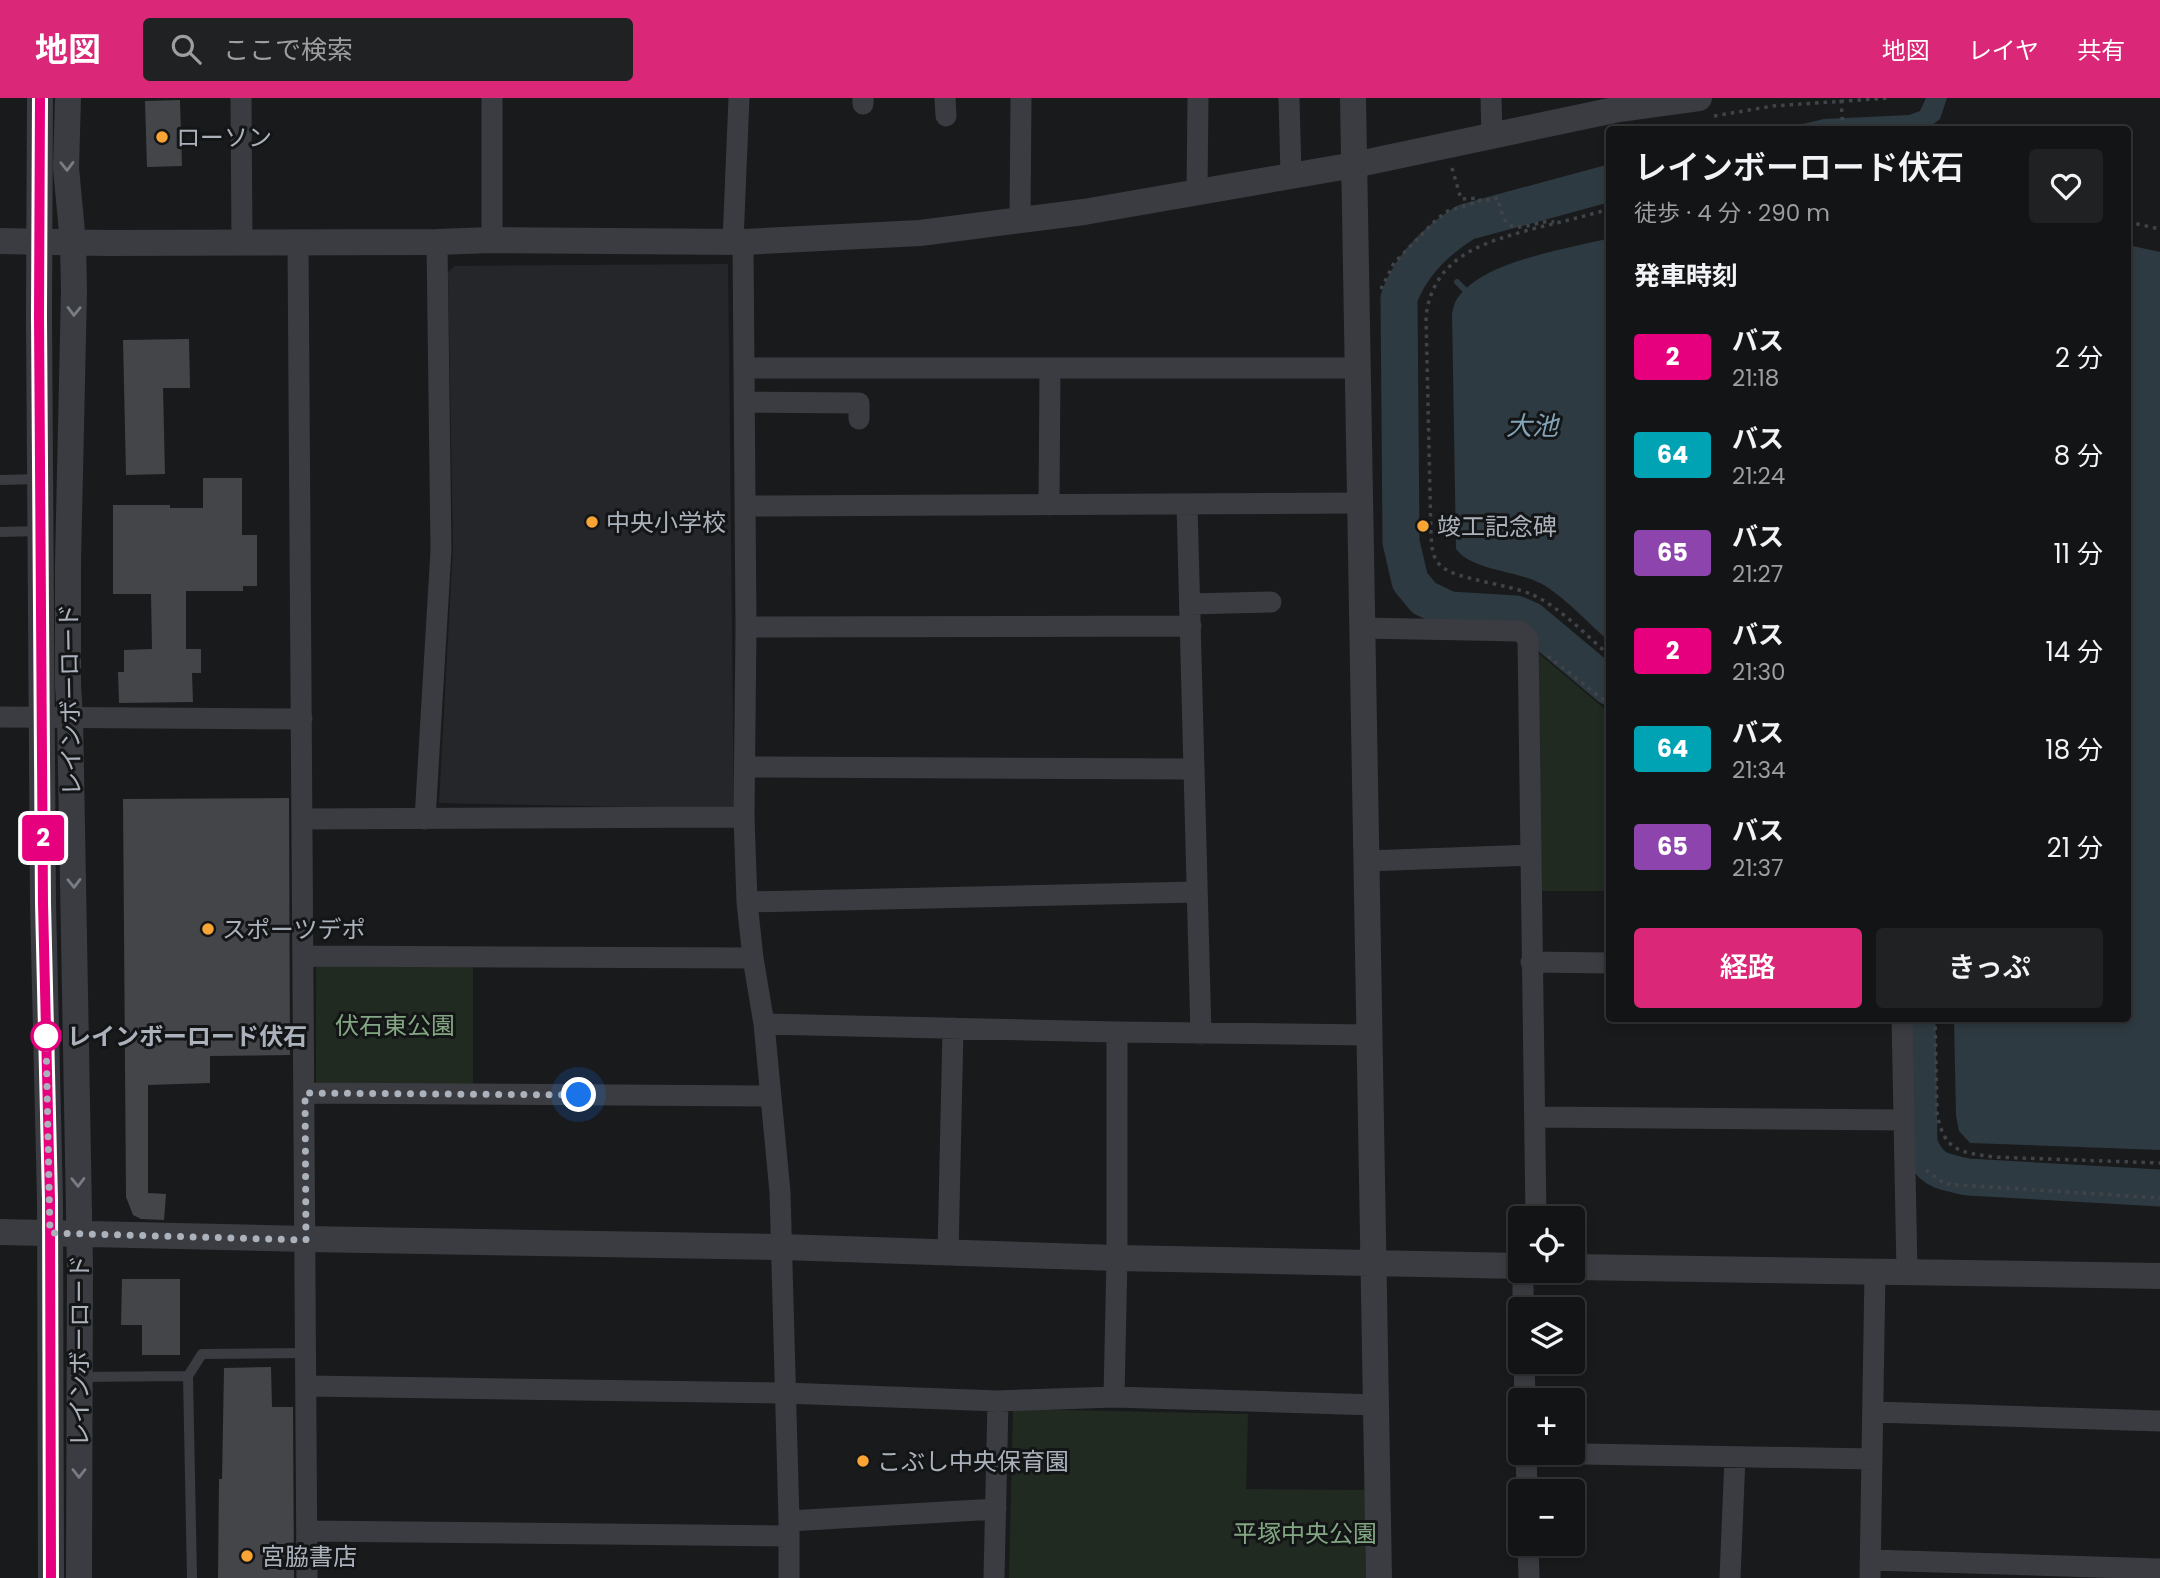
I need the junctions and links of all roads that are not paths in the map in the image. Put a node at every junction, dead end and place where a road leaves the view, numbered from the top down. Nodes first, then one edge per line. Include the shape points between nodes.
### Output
1 (40, 98) edge
2 (68, 98) edge
3 (241, 98) edge
4 (492, 98) edge
5 (738, 98) edge
6 (1021, 98) edge
7 (1198, 98) edge
8 (1289, 98) edge
9 (1353, 98) edge
10 (1491, 98) edge
11 (1619, 104) edge
12 (1706, 107) edge
13 (1492, 136) junction
14 (1354, 165) junction
15 (1291, 175) junction
16 (1197, 192) junction
17 (1020, 220) junction
18 (492, 240) junction
19 (0, 241) edge
20 (437, 242) junction
21 (738, 242) junction
22 (39, 243) junction
23 (73, 243) junction
24 (242, 243) junction
25 (298, 243) junction
26 (744, 368) junction
27 (1050, 368) junction
28 (1357, 368) junction
29 (744, 402) junction
30 (859, 419) dead end
31 (40, 479) junction
32 (0, 480) edge
33 (1360, 503) junction
34 (1049, 505) junction
35 (1187, 505) junction
36 (746, 506) junction
37 (41, 531) junction
38 (0, 532) edge
39 (1271, 602) dead end
40 (1190, 604) junction
41 (1191, 626) junction
42 (746, 627) junction
43 (1362, 628) junction
44 (0, 717) edge
45 (42, 717) junction
46 (71, 717) junction
47 (302, 719) junction
48 (745, 767) junction
49 (1193, 769) junction
50 (744, 817) junction
51 (303, 819) junction
52 (425, 819) junction
53 (1530, 855) junction
54 (1366, 861) junction
55 (1196, 892) junction
56 (747, 902) junction
57 (304, 956) junction
58 (753, 958) junction
59 (1531, 962) junction
60 (1606, 963) edge
61 (1902, 1022) edge
62 (764, 1024) junction
63 (953, 1028) junction
64 (1116, 1032) junction
65 (1201, 1034) junction
66 (1369, 1035) junction
67 (305, 1093) junction
68 (770, 1096) junction
69 (1535, 1117) junction
70 (1904, 1120) junction
71 (1536, 1206) edge
72 (0, 1232) edge
73 (50, 1233) junction
74 (79, 1234) junction
75 (306, 1240) junction
76 (781, 1247) junction
77 (948, 1252) junction
78 (1117, 1258) junction
79 (1373, 1263) junction
80 (1585, 1267) edge
81 (1508, 1268) edge
82 (1875, 1271) junction
83 (1907, 1271) junction
84 (2160, 1276) edge
85 (307, 1353) junction
86 (188, 1376) junction
87 (79, 1377) junction
88 (307, 1386) junction
89 (785, 1394) junction
90 (1114, 1397) junction
91 (998, 1401) junction
92 (1376, 1405) junction
93 (1874, 1412) junction
94 (2160, 1421) edge
95 (1585, 1454) edge
96 (1735, 1457) junction
97 (1872, 1459) junction
98 (996, 1509) junction
99 (789, 1529) junction
100 (307, 1531) junction
101 (1528, 1556) edge
102 (1870, 1569) edge
103 (2160, 1569) edge
104 (51, 1578) edge
105 (79, 1578) edge
106 (192, 1578) edge
107 (307, 1578) edge
108 (789, 1578) edge
109 (994, 1578) edge
110 (1379, 1578) edge
111 (1529, 1578) edge
112 (1730, 1578) edge

1 - 22 street, レインボーロード
2 -> 23 street, レインボーロード via 66,168
3 - 24 street
4 - 18 street
5 - 21 street
6 - 17 street
7 - 16 street
8 - 15 street
9 - 14 street
10 - 13 street
11 - 12 street
11 - 13 street
13 - 14 street
14 - 15 street
14 - 28 street
15 - 16 street
16 - 17 street
17 - 21 street via 920,233
18 - 20 street
18 - 21 street
19 - 22 street
20 - 25 street
20 - 52 street via 441,550
21 - 26 street
22 - 23 street
22 - 31 street, レインボーロード
23 - 24 street
23 -> 46 street, レインボーロード via 68,563
24 - 25 street
25 - 47 street
26 - 27 street
26 - 29 street
27 - 28 street
27 - 34 street
28 - 33 street
29 - 30 street via 859,403
29 - 36 street
31 - 32 lane
31 - 37 street, レインボーロード
33 - 35 street
33 - 43 street
34 - 35 street
34 - 36 street
35 - 40 street
36 - 42 street
37 - 38 lane
37 - 45 street, レインボーロード
39 - 40 street
40 - 41 street
41 - 42 street
41 - 49 street
42 - 48 street
43 - 53 street via 1520,631 1528,639
43 - 54 street
44 - 45 street
45 - 46 street
45 - 73 street, レインボーロード
46 - 47 street
46 -> 74 street, レインボーロード
47 - 51 street
48 - 49 street
48 - 50 street
49 - 55 street
50 - 52 street
50 - 56 street
51 - 52 street
51 - 57 street
53 - 54 street
53 - 59 street
54 - 66 street
55 - 56 street
55 - 65 street
56 - 58 street
57 - 58 street
57 - 67 street
58 - 62 street
59 - 60 street
59 - 69 street
61 - 70 street
62 - 63 street
62 - 68 street
63 - 64 street
63 - 77 street
64 - 65 street
64 - 78 street
65 - 66 street
66 - 79 street
67 - 68 street
67 - 75 street
68 - 76 street
69 - 70 street
69 - 71 street
70 - 83 street
72 - 73 street
73 - 74 street
73 - 104 street, レインボーロード
74 - 75 street
74 - 87 street, レインボーロード
75 - 76 street
75 - 85 street
76 - 77 street
76 - 89 street
77 - 78 street
78 - 79 street
78 - 90 street
79 - 81 street
79 - 92 street
80 - 82 street
82 - 83 street
82 - 93 street
83 - 84 street
85 - 86 lane via 202,1354
85 - 88 street
86 - 87 lane
86 - 106 lane
87 -> 105 street, レインボーロード
88 - 89 street
88 - 100 street
89 - 91 street
89 - 99 street
90 - 91 street
90 - 92 street
91 - 98 street
92 - 110 street
93 - 94 street
93 - 97 street
95 - 96 street
96 - 97 street
96 - 112 street
97 - 102 street
98 - 99 street
98 - 109 street
99 - 100 street
99 - 108 street
100 - 107 street
101 - 111 street
102 - 103 street

